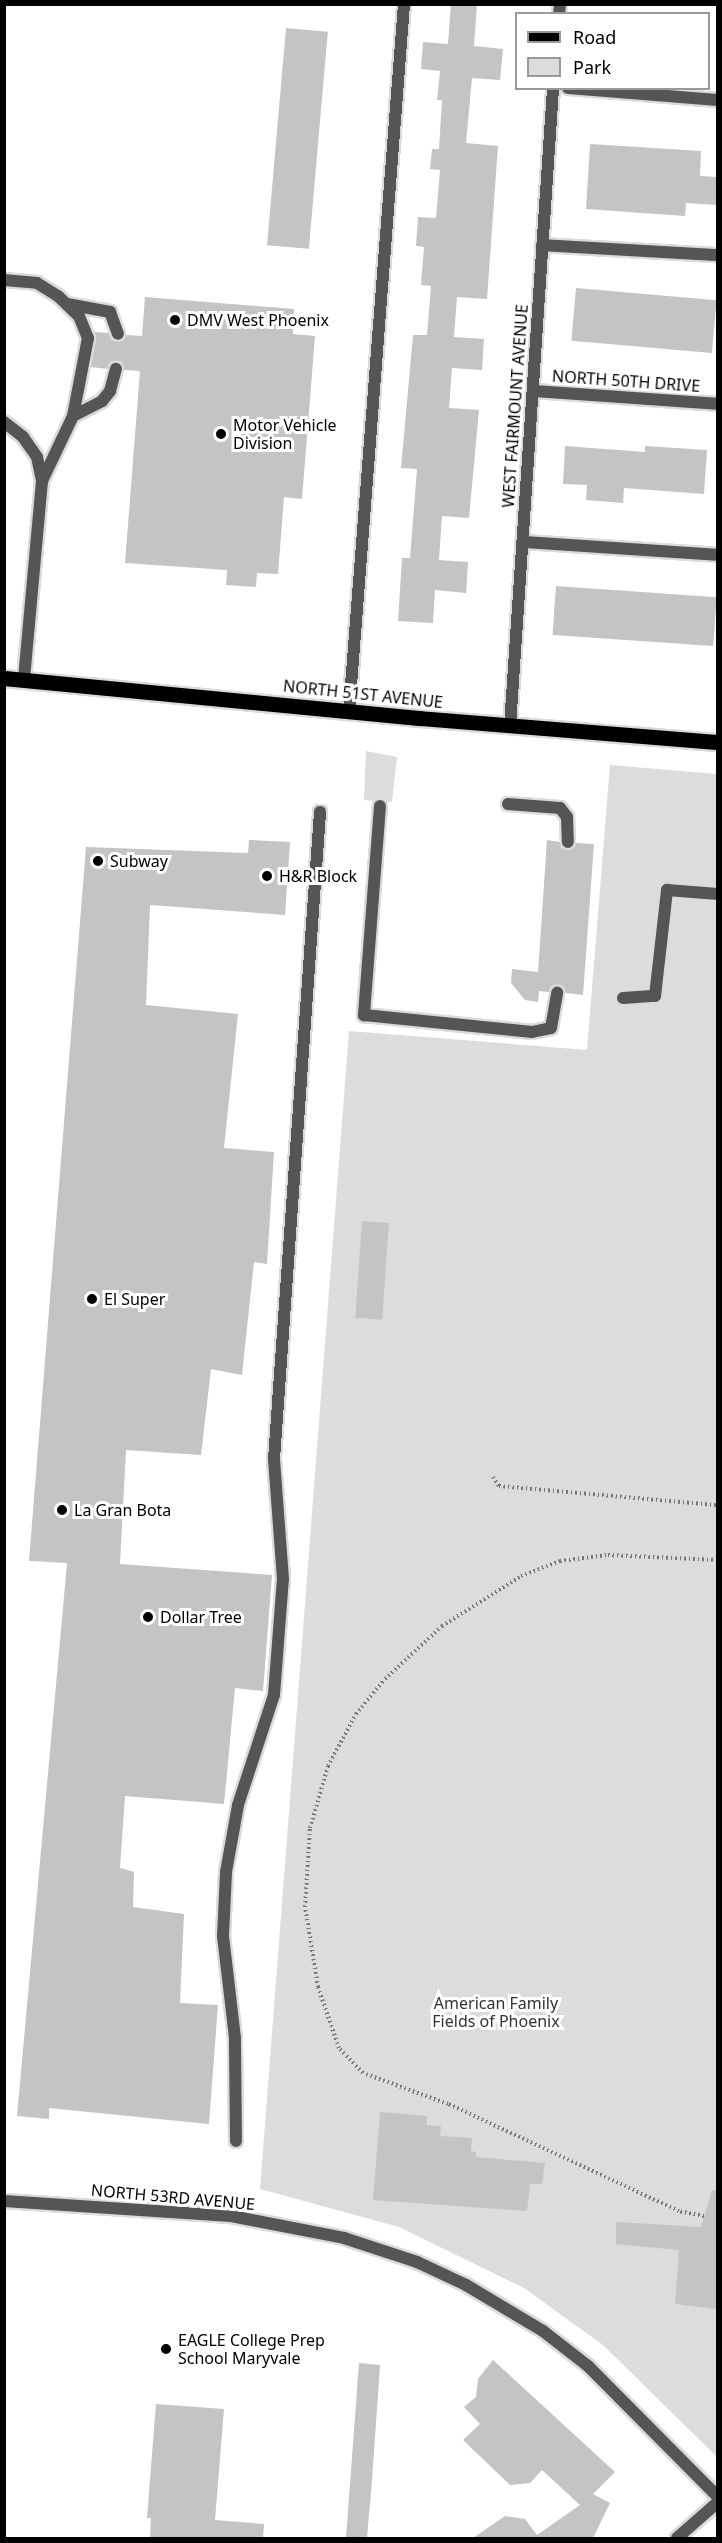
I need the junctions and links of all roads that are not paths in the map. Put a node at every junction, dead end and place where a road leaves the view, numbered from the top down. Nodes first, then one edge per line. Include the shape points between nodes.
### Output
1 (404, 4) edge
2 (553, 90) edge
3 (593, 90) edge
4 (717, 100) edge
5 (542, 245) junction
6 (717, 255) edge
7 (4, 280) edge
8 (66, 304) junction
9 (118, 334) dead end
10 (116, 369) dead end
11 (533, 391) junction
12 (717, 404) edge
13 (73, 416) junction
14 (4, 422) edge
15 (42, 481) junction
16 (523, 542) junction
17 (717, 555) edge
18 (4, 678) edge
19 (24, 680) junction
20 (350, 711) junction
21 (510, 726) junction
22 (717, 742) edge
23 (508, 804) dead end
24 (380, 806) dead end
25 (320, 812) dead end
26 (568, 842) dead end
27 (717, 894) edge
28 (557, 993) dead end
29 (623, 998) dead end
30 (236, 2141) dead end
31 (4, 2201) edge
32 (717, 2497) edge
33 (717, 2502) edge
34 (677, 2538) edge

1 - 20 street
2 - 5 street, WEST FAIRMOUNT AVENUE
3 - 4 street
5 - 6 street
5 - 11 street, WEST FAIRMOUNT AVENUE
7 - 8 street via 37,283
8 - 9 street via 110,312
8 - 13 street via 79,316 88,338 84,375
10 - 13 street via 110,392 102,401
11 - 12 street, NORTH 50TH DRIVE
11 - 16 street, WEST FAIRMOUNT AVENUE
13 - 15 street
14 - 15 street via 23,437 37,457
15 - 19 street
16 - 17 street
16 - 21 street, WEST FAIRMOUNT AVENUE
18 - 19 main road, NORTH 51ST AVENUE
19 - 20 main road, NORTH 51ST AVENUE
20 - 21 main road, NORTH 51ST AVENUE
21 - 22 main road, NORTH 51ST AVENUE
23 - 26 street via 560,807 567,817
24 - 28 street via 364,1015 532,1032 551,1029
25 - 30 street via 274,1459 283,1579 275,1683 238,1805 226,1872 223,1936 236,2038
27 - 29 street via 668,890 656,996
31 - 32 street, NORTH 53RD AVENUE via 231,2216 344,2238 417,2262 513,2313 588,2366
33 - 34 street

